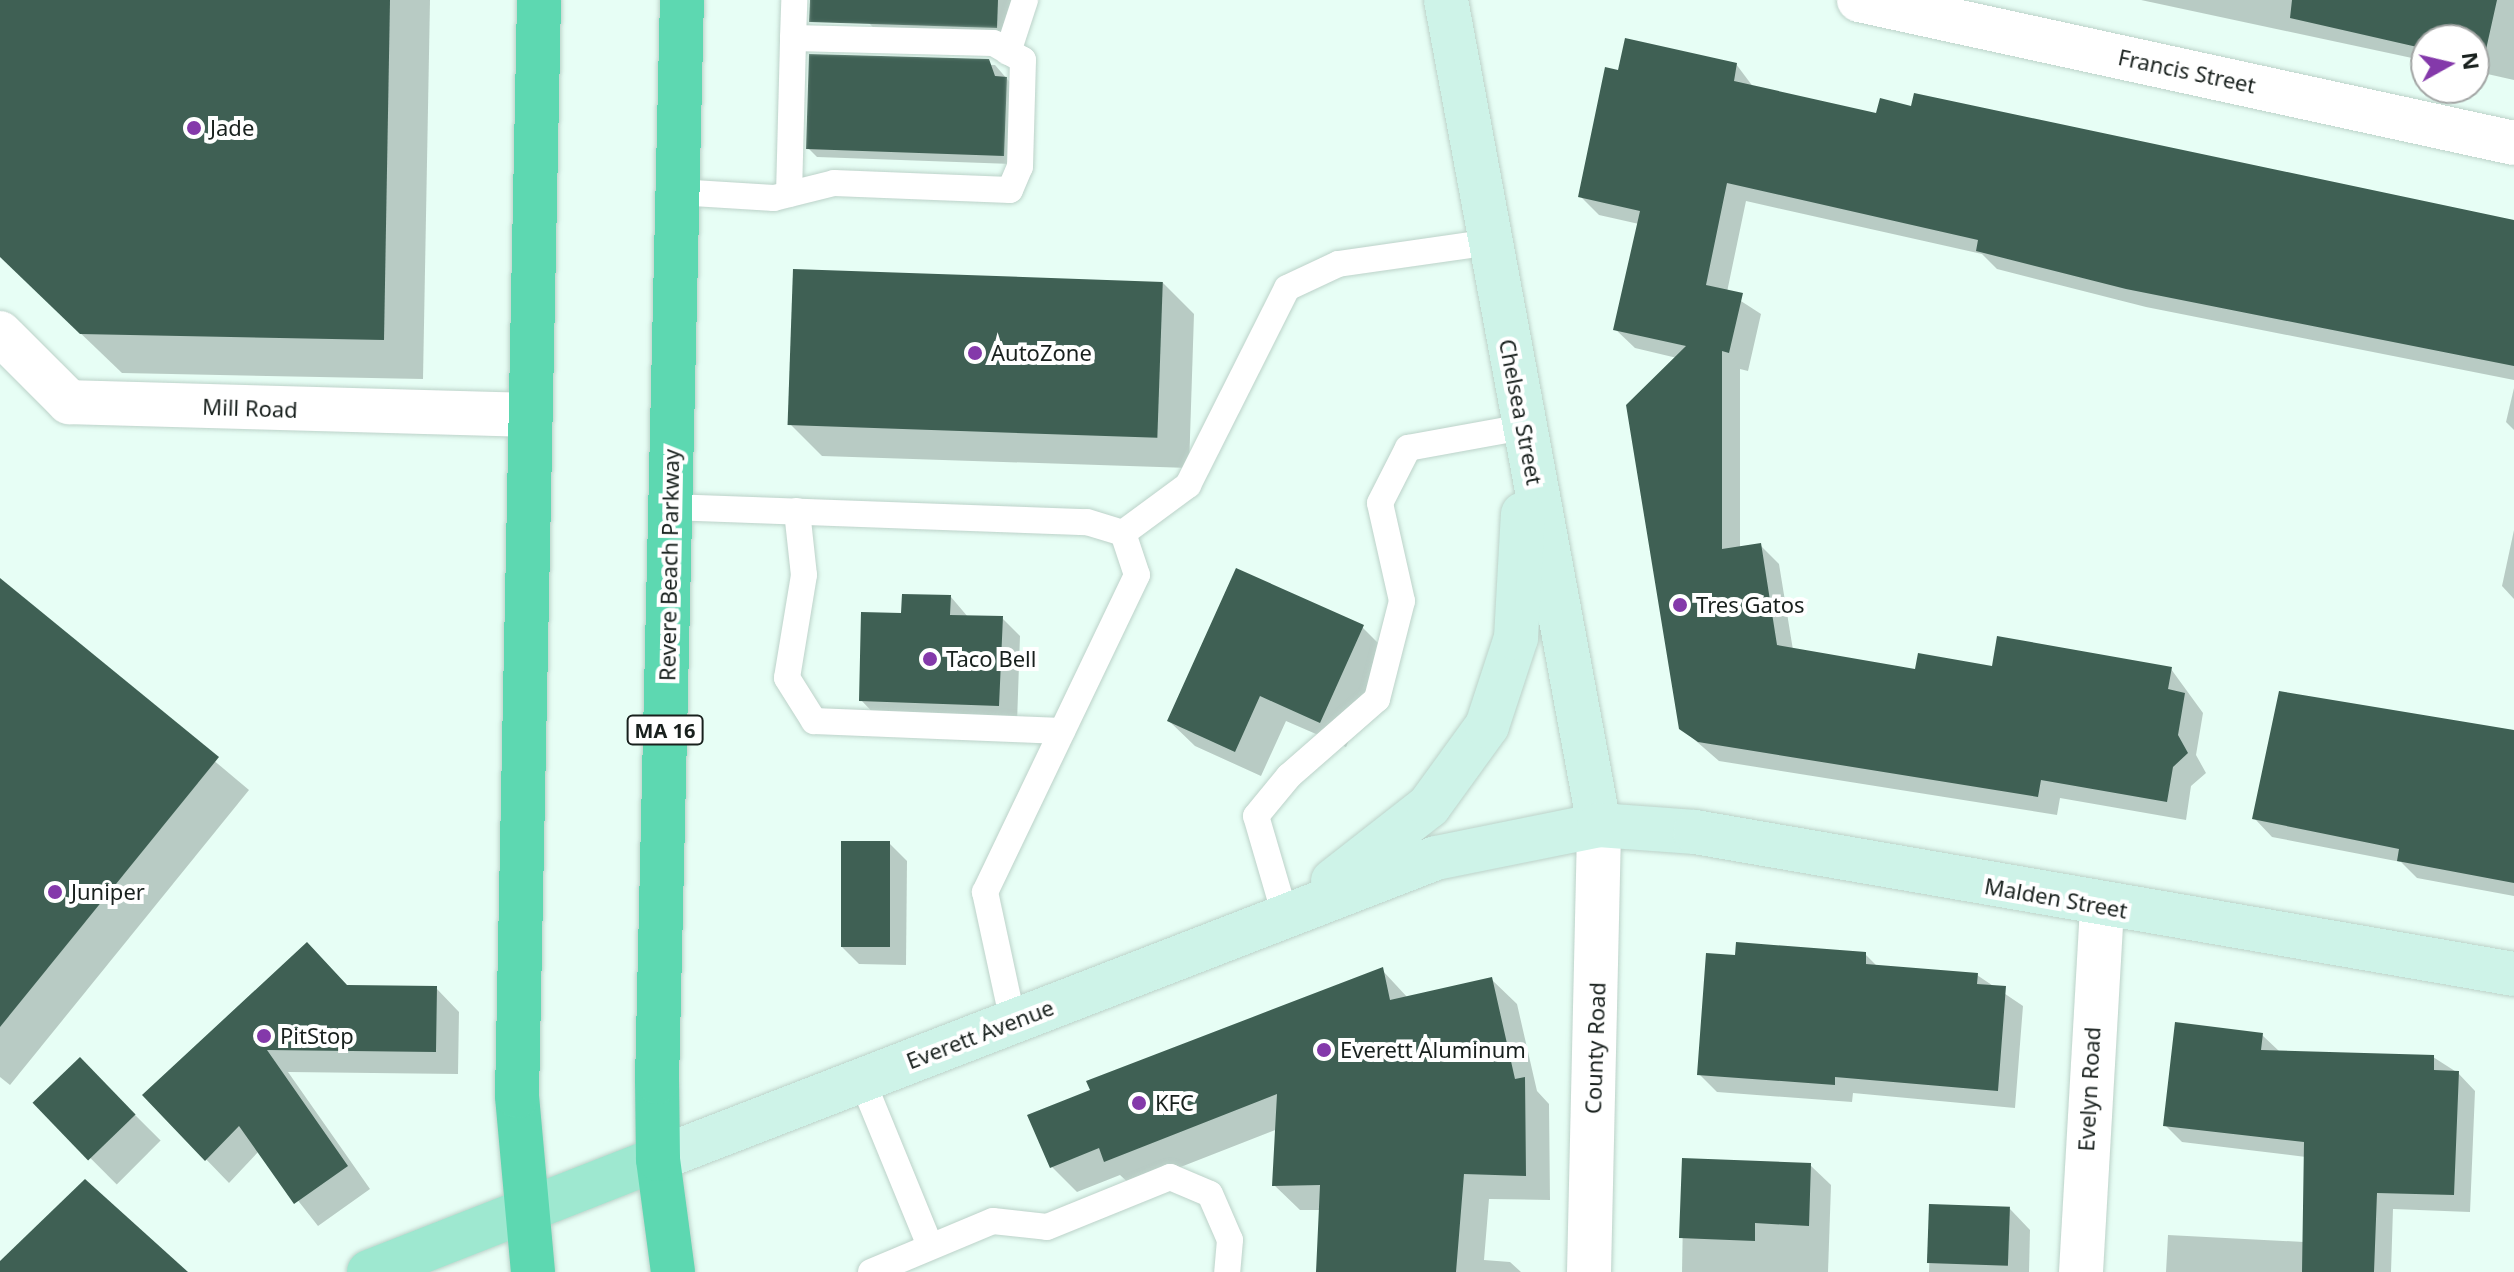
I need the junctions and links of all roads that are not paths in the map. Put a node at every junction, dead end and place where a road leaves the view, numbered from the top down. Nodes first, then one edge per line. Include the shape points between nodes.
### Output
1 (539, 0) edge
2 (682, 0) edge
3 (794, 0) edge
4 (1025, 0) edge
5 (1446, 0) edge
6 (1859, 0) edge
7 (793, 38) junction
8 (1008, 52) junction
9 (2514, 143) edge
10 (677, 192) junction
11 (789, 194) junction
12 (1490, 242) junction
13 (0, 333) edge
14 (528, 415) junction
15 (1524, 427) junction
16 (670, 507) junction
17 (797, 511) junction
18 (1123, 533) junction
19 (1062, 731) junction
20 (1599, 825) junction
21 (2102, 907) junction
22 (1285, 915) junction
23 (2514, 974) edge
24 (1013, 1021) junction
25 (862, 1080) junction
26 (658, 1159) junction
27 (524, 1211) junction
28 (930, 1246) junction
29 (369, 1272) edge
30 (533, 1272) edge
31 (673, 1272) edge
32 (871, 1272) edge
33 (1227, 1272) edge
34 (1589, 1272) edge
35 (2081, 1272) edge

1 - 14 highway
2 - 10 highway, Revere Beach Parkway / MA 16
3 - 7 lane
4 - 8 lane
5 - 12 main road, Chelsea Street
6 - 9 street, Francis Street
7 - 8 lane via 993,43
7 - 11 lane
8 - 11 lane via 1023,60 1020,167 1010,190 834,183
10 - 11 lane
10 - 16 highway, Revere Beach Parkway / MA 16
12 - 15 main road, Chelsea Street
12 - 18 lane via 1338,264 1287,288 1188,485
13 - 14 street, Mill Road via 69,402
14 - 27 highway via 517,1096
15 - 20 main road, Chelsea Street
15 - 22 main road via 1516,638 1487,726 1429,806
15 - 22 lane via 1408,448 1380,503 1402,601 1377,699 1289,776 1256,816
16 - 17 lane
16 - 26 highway, Revere Beach Parkway / MA 16
17 - 18 lane via 1087,522
17 - 19 lane via 804,575 787,678 814,721
18 - 19 lane via 1137,575
19 - 24 lane via 985,892
20 - 21 main road, Malden Street via 1695,832
20 - 22 main road, Everett Avenue via 1472,847
20 - 34 street, County Road
21 - 23 main road, Malden Street
21 - 35 street, Evelyn Road
22 - 24 main road, Everett Avenue
24 - 25 main road, Everett Avenue
25 - 26 main road, Everett Avenue
25 - 28 lane
26 - 27 main road, Everett Avenue
26 - 31 highway, Revere Beach Parkway / MA 16
27 - 29 main road, Everett Avenue
27 - 30 highway
28 - 32 lane
28 - 33 lane via 993,1221 1047,1227 1170,1177 1210,1194 1230,1240

